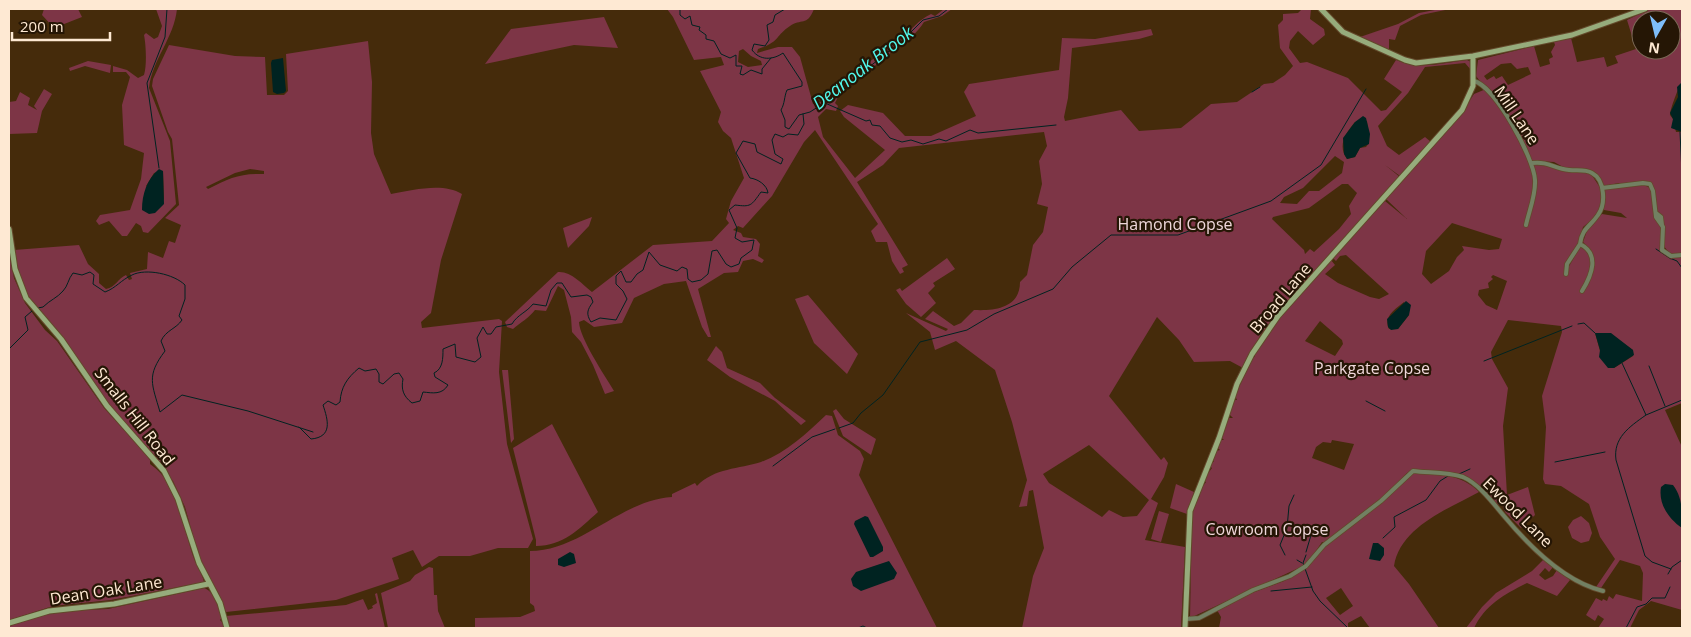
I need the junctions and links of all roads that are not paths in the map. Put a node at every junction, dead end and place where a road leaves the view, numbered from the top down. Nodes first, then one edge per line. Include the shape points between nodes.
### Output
1 (1321, 9) edge
2 (1645, 9) edge
3 (1473, 56) junction
4 (1474, 81) junction
5 (1532, 163) junction
6 (1602, 188) junction
7 (1526, 226) dead end
8 (9, 229) edge
9 (1580, 244) junction
10 (1682, 256) edge
11 (1566, 274) dead end
12 (1582, 291) dead end
13 (208, 584) junction
14 (1603, 591) dead end
15 (1186, 619) junction
16 (9, 623) edge
17 (227, 628) edge
18 (1185, 628) edge

1 - 3 street via 1343,32 1405,60 1422,63
2 - 3 street via 1572,35
3 - 4 street, Broad Lane
4 - 5 street, Mill Lane via 1504,112
4 - 15 street, Broad Lane via 1462,110 1278,316 1252,354 1237,384 1192,504
5 - 6 street via 1545,162 1568,170 1587,171 1596,176
5 - 7 street, Mill Lane via 1535,186
6 - 9 street via 1601,210 1584,229
6 - 10 street via 1648,183 1653,191 1657,220 1662,225 1662,250 1671,256
8 - 13 street, Smalls Hill Road via 15,269 26,298 61,339 107,406 164,471 178,499
9 - 11 street via 1567,264
9 - 12 street via 1590,250 1593,257
13 - 16 street, Dean Oak Lane via 125,602 49,611
13 - 17 street, Smalls Hill Road via 220,604
14 - 15 street, Ewood Lane via 1582,584 1556,566 1469,481 1433,472 1409,473 1392,492 1324,545 1305,567 1198,618
15 - 18 street, Broad Lane

